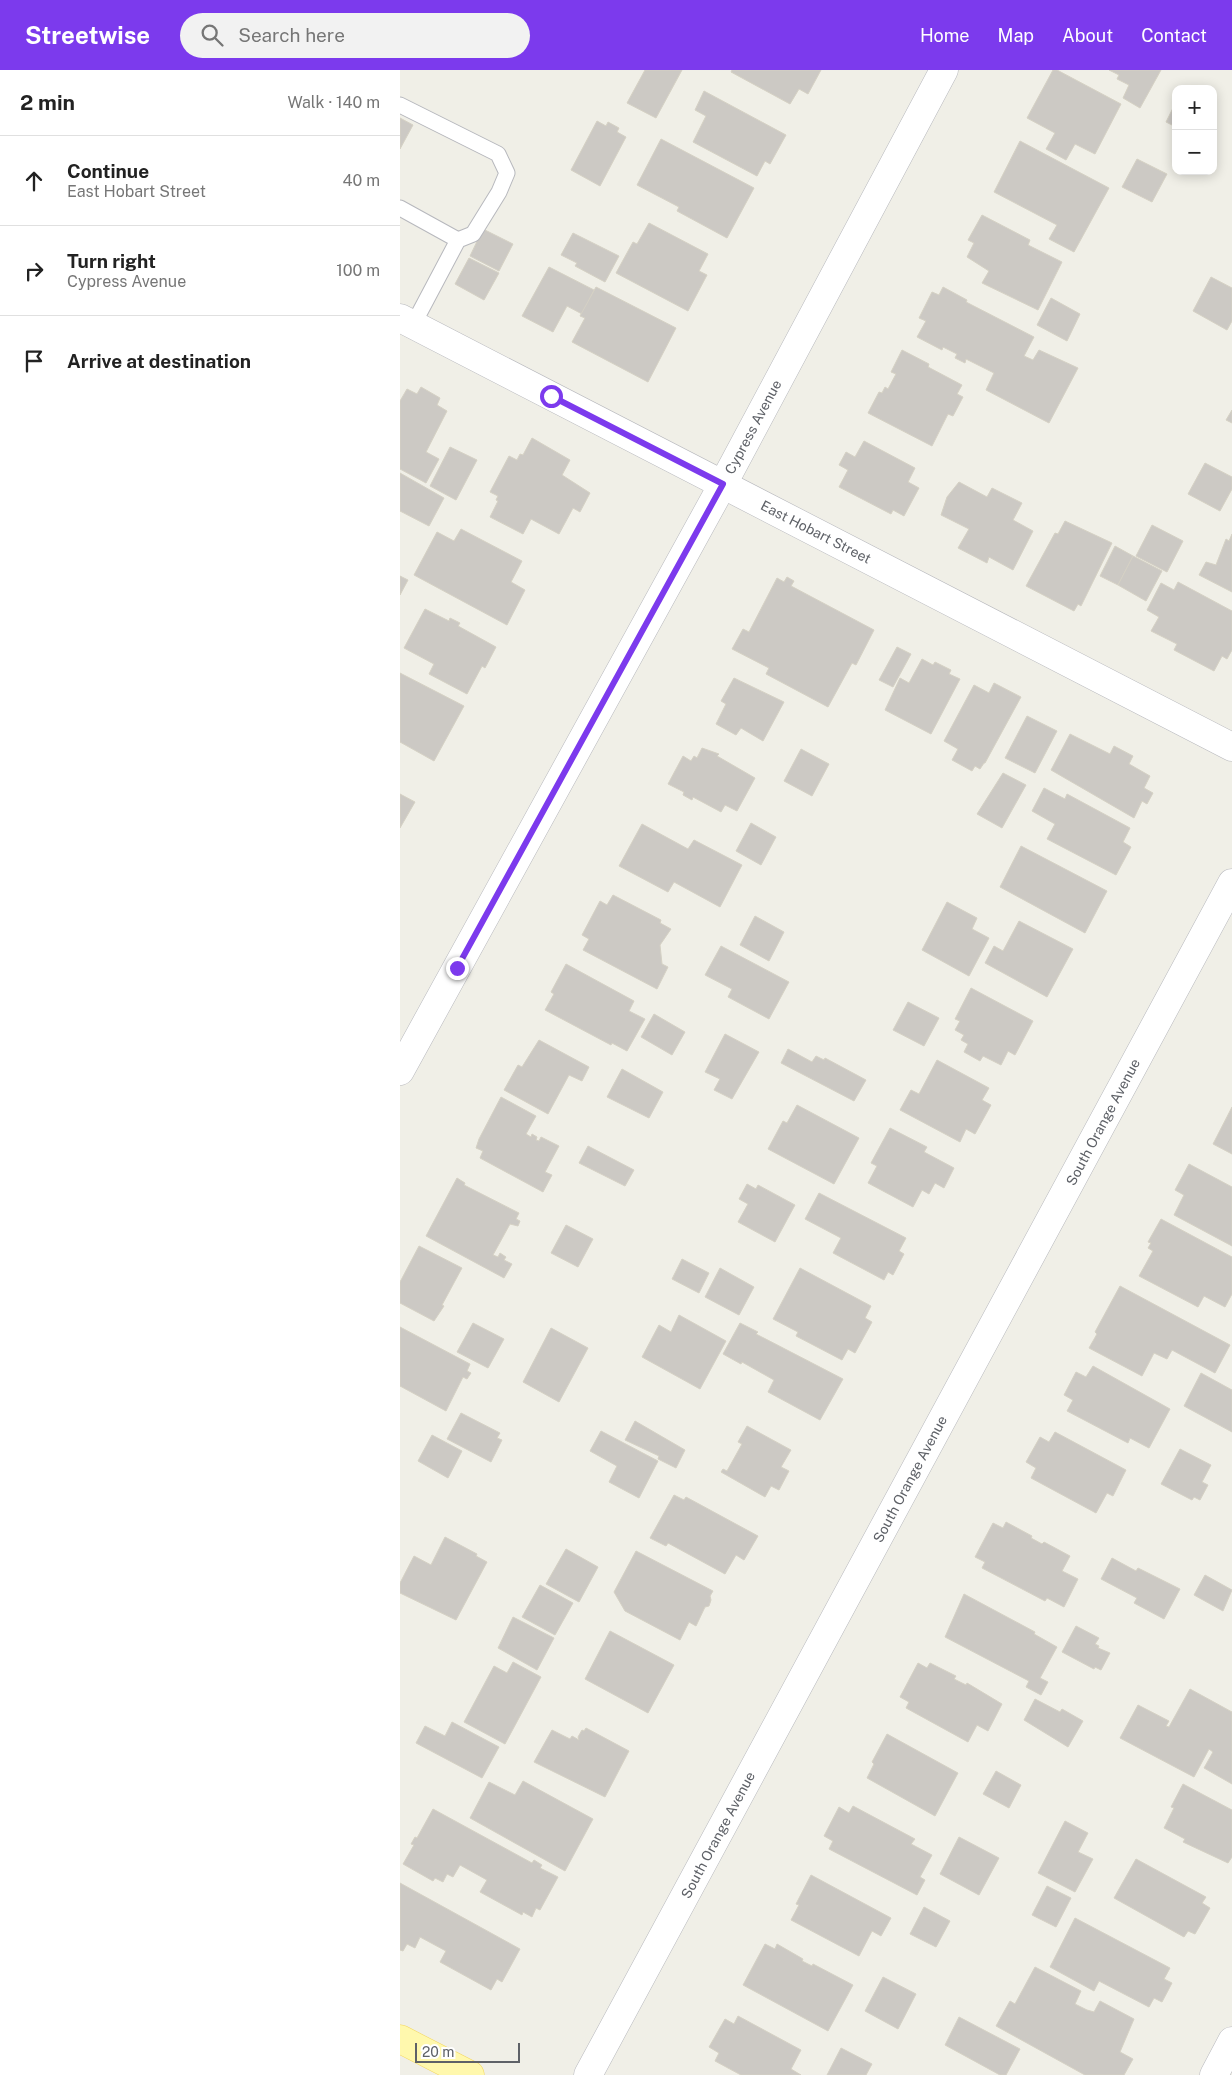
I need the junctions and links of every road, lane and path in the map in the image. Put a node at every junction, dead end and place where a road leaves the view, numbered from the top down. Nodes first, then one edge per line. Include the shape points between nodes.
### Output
1 (944, 70) edge
2 (400, 105) edge
3 (400, 208) edge
4 (458, 240) junction
5 (407, 322) edge
6 (723, 484) junction
7 (1232, 747) edge
8 (1232, 883) edge
9 (400, 1071) edge
10 (400, 2039) edge
11 (1232, 2041) edge
12 (470, 2075) edge
13 (588, 2075) edge
14 (1214, 2075) edge

1 - 6 street, Cypress Avenue
2 - 4 lane via 498,154 507,173 473,234
3 - 4 lane
4 - 5 lane
5 - 6 street, East Hobart Street
6 - 7 street, East Hobart Street
6 - 9 street, Cypress Avenue
8 - 13 street, South Orange Avenue
10 - 12 main road
11 - 14 street

